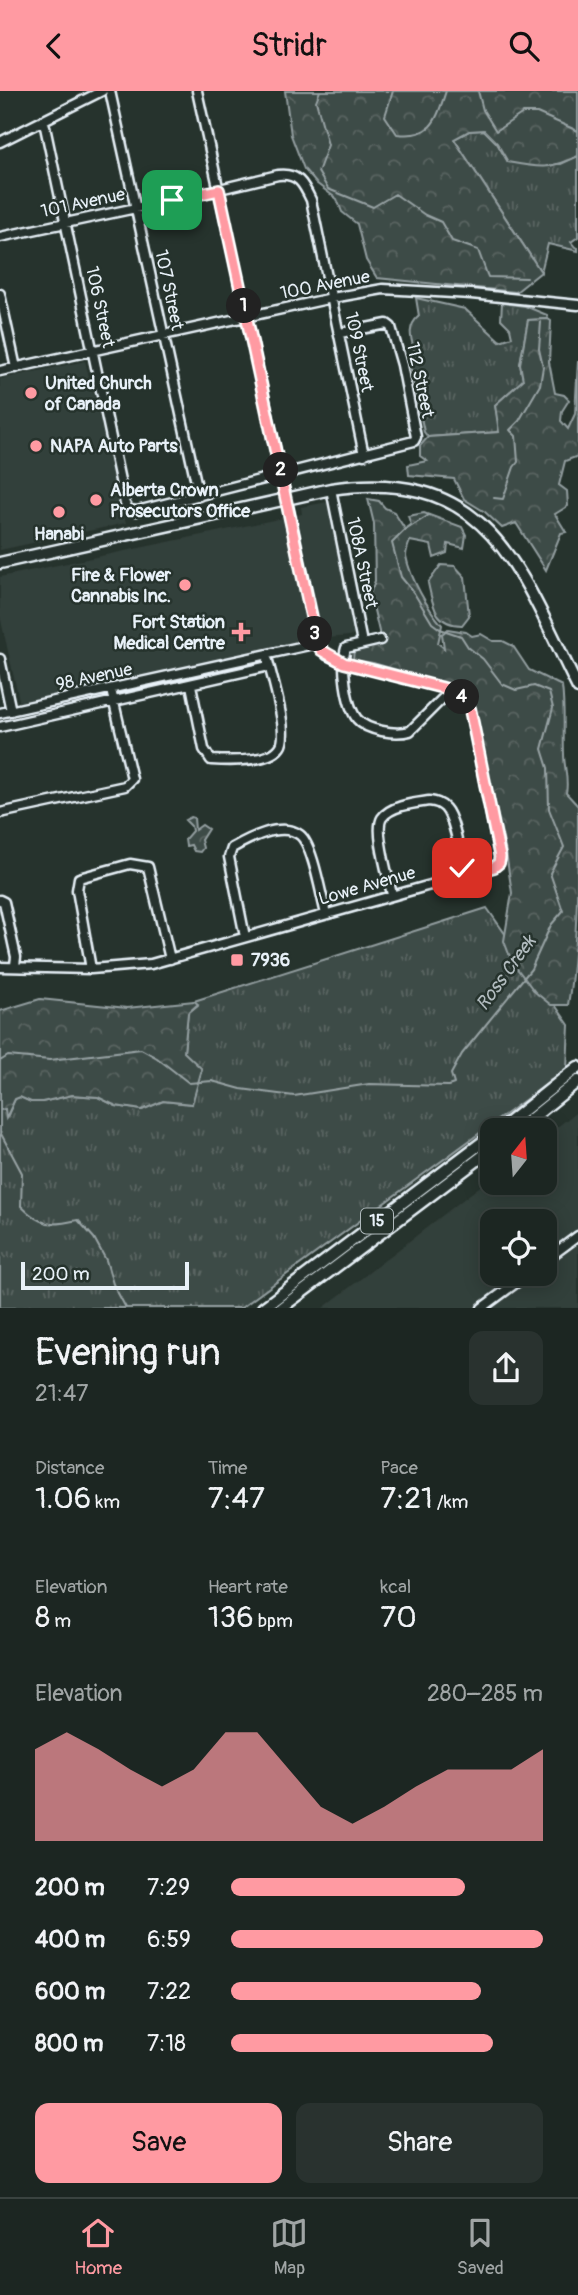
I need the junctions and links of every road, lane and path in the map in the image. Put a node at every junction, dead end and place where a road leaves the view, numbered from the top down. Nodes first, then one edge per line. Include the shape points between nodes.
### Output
1 (102, 91) edge
2 (110, 91) edge
3 (197, 91) edge
4 (44, 122) junction
5 (0, 142) edge
6 (296, 177) joint
7 (219, 190) junction
8 (135, 208) junction
9 (65, 222) junction
10 (0, 237) edge
11 (0, 294) edge
12 (332, 298) junction
13 (578, 305) edge
14 (247, 317) junction
15 (340, 333) junction
16 (163, 336) junction
17 (93, 351) junction
18 (16, 368) junction
19 (0, 372) edge
20 (365, 455) junction
21 (282, 475) junction
22 (331, 489) junction
23 (199, 496) junction
24 (285, 499) junction
25 (0, 563) edge
26 (380, 640) dead end
27 (318, 643) junction
28 (362, 643) junction
29 (267, 655) junction
30 (0, 659) edge
31 (344, 663) junction
32 (269, 666) junction
33 (191, 685) junction
34 (578, 688) edge
35 (111, 690) junction
36 (451, 690) junction
37 (113, 702) junction
38 (11, 711) junction
39 (0, 713) edge
40 (0, 727) edge
41 (0, 813) edge
42 (464, 875) junction
43 (392, 895) junction
44 (0, 900) edge
45 (326, 913) junction
46 (245, 937) junction
47 (170, 959) junction
48 (15, 965) junction
49 (0, 967) edge
50 (91, 969) junction
51 (578, 1067) edge
52 (578, 1081) edge
53 (514, 1118) edge
54 (532, 1118) edge
55 (480, 1144) edge
56 (480, 1158) edge
57 (578, 1236) edge
58 (557, 1251) edge
59 (512, 1286) edge
60 (303, 1292) junction
61 (278, 1296) junction
62 (263, 1308) edge
63 (279, 1308) edge
64 (292, 1308) edge
65 (482, 1308) edge

1 - 4 street
2 - 8 street, 107 Street
3 - 7 street
4 - 5 street
4 - 9 street, 106 Street
6 - 7 street, 101 Avenue via 278,175
6 - 12 street, 109 Street via 311,200
7 - 8 street, 101 Avenue
7 - 14 street
8 - 9 street, 101 Avenue
8 - 16 street, 107 Street
9 - 10 street, 101 Avenue
9 - 17 street, 106 Street
11 - 18 street
12 - 13 street, 100 Avenue via 383,289
12 - 14 street, 100 Avenue
12 - 15 street, 109 Street
14 - 16 street, 100 Avenue
14 - 21 street
15 - 20 street, 109 Street
15 - 20 street, 112 Street via 387,324 402,365 415,440
16 - 17 street, 100 Avenue
16 - 23 street, 107 Street
17 - 18 street, 100 Avenue
17 - 23 street, 106 Street via 127,508 137,511
18 - 19 street, 100 Avenue
20 - 21 street
21 - 23 street
21 - 24 street
22 - 24 main road
22 - 28 street, 108A Street
22 - 34 main road via 406,488 430,494 469,514 490,531 517,566
24 - 25 main road
24 - 27 street
26 - 28 street
27 - 29 street, 98 Avenue
27 - 31 street via 327,655
28 - 31 street via 346,648
29 - 32 street
29 - 35 street, 98 Avenue
30 - 38 street
31 - 36 street
31 - 36 street via 347,692 356,717 366,726 402,734 410,731
32 - 33 street
32 - 33 street via 284,734 280,747 239,762 211,760 204,749
33 - 37 street
35 - 37 street
35 - 38 street, 98 Avenue
36 - 42 street, Lowe Avenue via 470,709 500,857 494,867
37 - 40 street
37 - 41 street via 132,779 124,786
38 - 39 street, 98 Avenue
42 - 43 street, Lowe Avenue
42 - 43 street via 446,809 433,801 392,810 382,818 379,831
43 - 45 street, Lowe Avenue
44 - 48 street
45 - 46 street, Lowe Avenue
45 - 46 street via 300,835 286,831 258,834 232,848 229,857
46 - 47 street, Lowe Avenue
47 - 50 street, Lowe Avenue
47 - 50 street via 148,867 130,864 79,877 77,890
48 - 49 street, Lowe Avenue
48 - 50 street, Lowe Avenue
51 - 53 main road
52 - 54 main road
55 - 61 main road, 15
56 - 60 main road, 15
57 - 58 street
59 - 65 street
60 - 63 main road, 15
60 - 64 main road
61 - 62 main road, 15
61 - 63 main road

